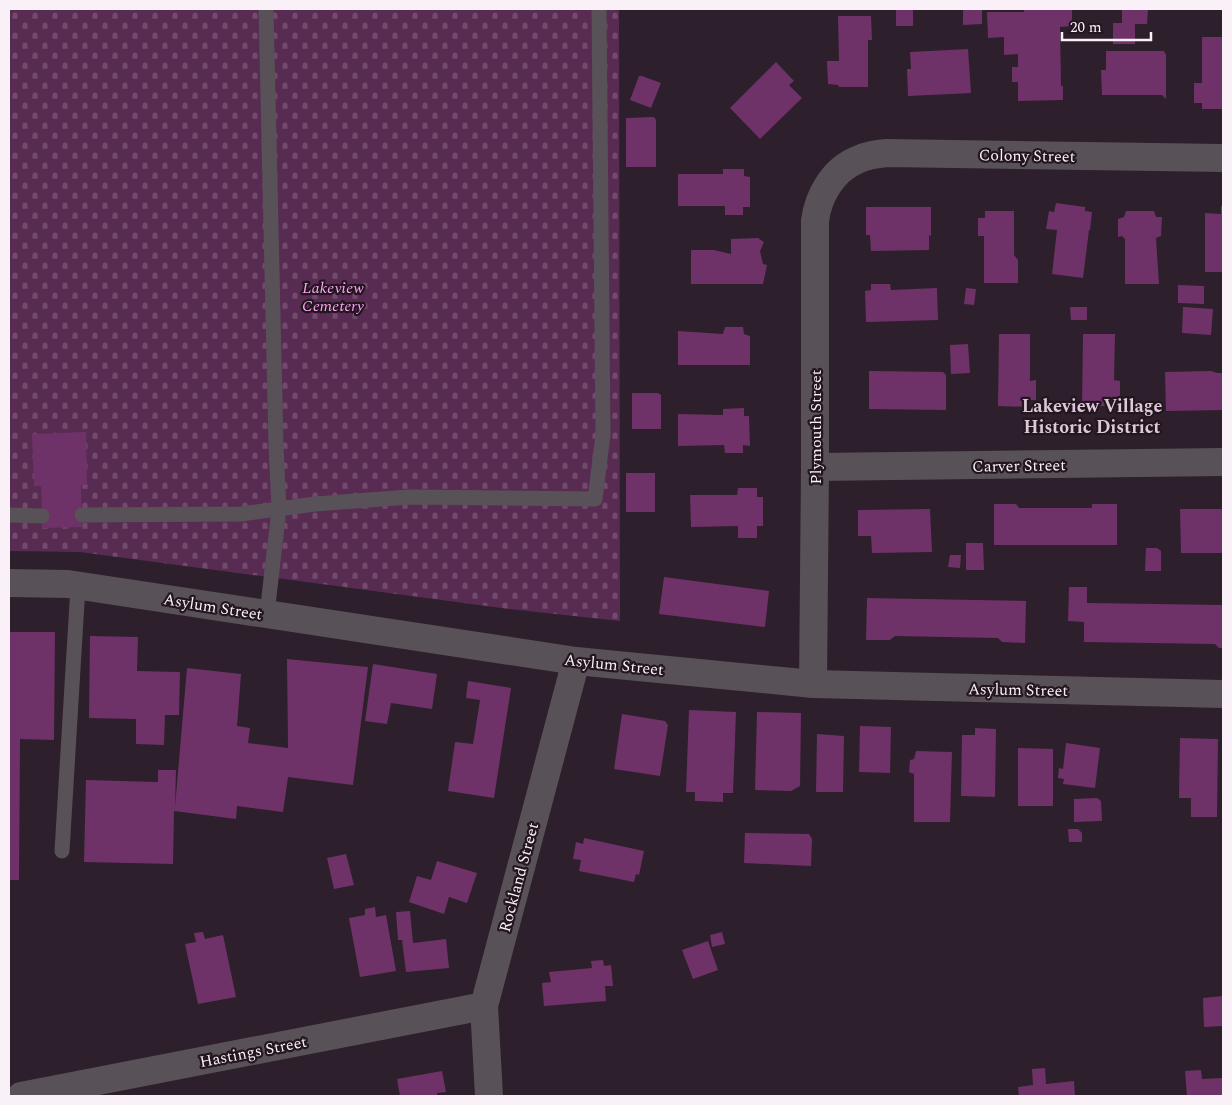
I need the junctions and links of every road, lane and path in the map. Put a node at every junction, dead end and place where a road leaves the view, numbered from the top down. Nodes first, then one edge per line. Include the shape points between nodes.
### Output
1 (266, 9) edge
2 (599, 9) edge
3 (1223, 158) edge
4 (836, 175) joint
5 (1223, 462) edge
6 (815, 467) junction
7 (279, 509) junction
8 (9, 515) edge
9 (82, 515) dead end
10 (42, 516) dead end
11 (9, 583) edge
12 (78, 586) junction
13 (266, 614) junction
14 (576, 661) junction
15 (813, 684) junction
16 (1223, 694) edge
17 (62, 852) dead end
18 (484, 1006) junction
19 (21, 1096) edge
20 (489, 1096) edge

1 - 7 lane
2 - 7 lane via 603,435 595,499 409,497
3 - 4 street, Colony Street via 888,153 858,159
4 - 6 street, Plymouth Street via 820,201 815,221
5 - 6 street, Carver Street
6 - 15 street, Plymouth Street
7 - 9 lane via 240,514
7 - 13 lane
8 - 10 lane
11 - 12 street, Asylum Street
12 - 13 street, Asylum Street
12 - 17 lane
13 - 14 street, Asylum Street
14 - 15 street, Asylum Street
14 - 18 street, Rockland Street
15 - 16 street, Asylum Street
18 - 19 street, Hastings Street
18 - 20 street, Rockland Street

